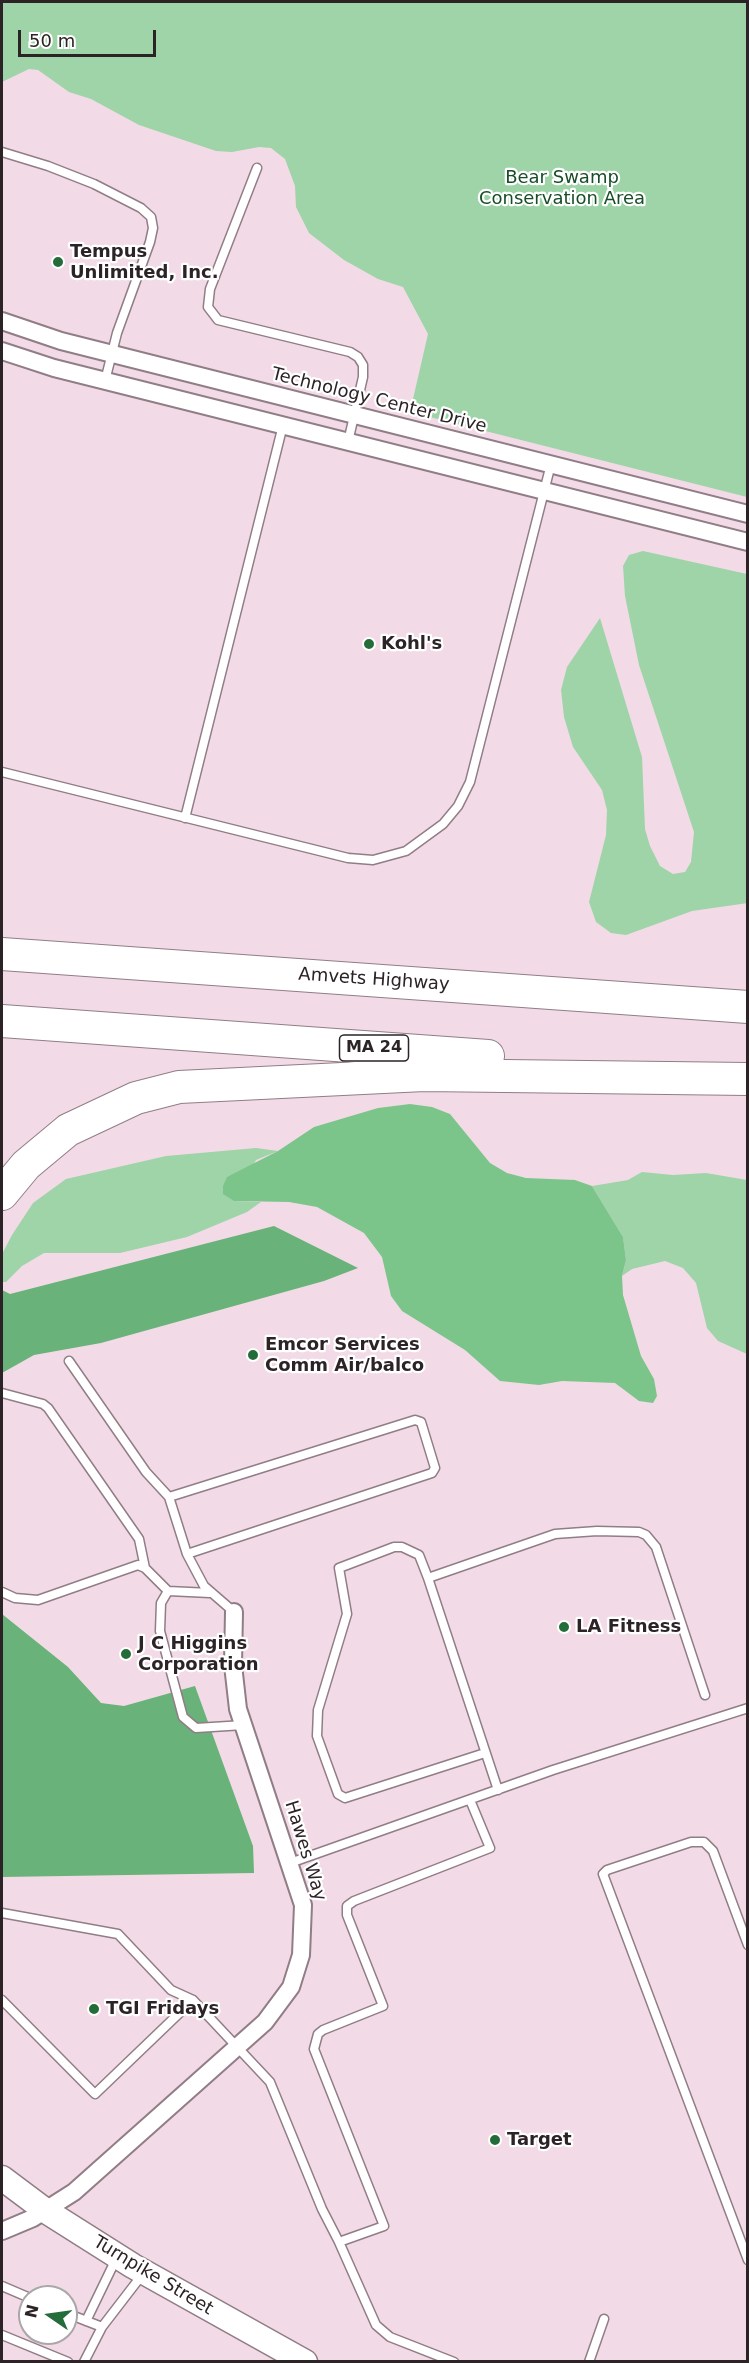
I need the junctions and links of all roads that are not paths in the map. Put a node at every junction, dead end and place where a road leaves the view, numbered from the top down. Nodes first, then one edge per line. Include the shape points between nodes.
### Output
1 (2, 152) edge
2 (256, 168) dead end
3 (2, 321) edge
4 (2, 351) edge
5 (112, 354) junction
6 (105, 381) junction
7 (355, 415) junction
8 (284, 425) junction
9 (348, 442) junction
10 (550, 464) junction
11 (544, 491) junction
12 (747, 513) edge
13 (747, 542) edge
14 (2, 772) edge
15 (185, 818) junction
16 (2, 932) edge
17 (2, 954) edge
18 (247, 971) junction
19 (747, 1007) edge
20 (2, 1021) edge
21 (747, 1073) edge
22 (747, 1079) edge
23 (2, 1194) edge
24 (69, 1361) dead end
25 (2, 1394) edge
26 (169, 1497) junction
27 (187, 1554) junction
28 (145, 1568) junction
29 (428, 1578) junction
30 (168, 1591) junction
31 (2, 1592) edge
32 (210, 1593) junction
33 (234, 1612) joint
34 (705, 1695) dead end
35 (747, 1708) edge
36 (244, 1725) junction
37 (485, 1753) junction
38 (498, 1790) junction
39 (470, 1800) junction
40 (290, 1863) junction
41 (2, 1913) edge
42 (747, 1945) edge
43 (2, 2000) edge
44 (193, 2000) junction
45 (237, 2047) junction
46 (2, 2178) edge
47 (46, 2211) junction
48 (2, 2231) edge
49 (339, 2242) junction
50 (117, 2256) junction
51 (747, 2260) edge
52 (144, 2272) junction
53 (2, 2286) edge
54 (18, 2293) edge
55 (78, 2318) edge
56 (604, 2319) dead end
57 (86, 2321) junction
58 (102, 2327) junction
59 (2, 2335) edge
60 (68, 2361) edge
61 (84, 2361) edge
62 (304, 2361) edge
63 (454, 2361) edge
64 (589, 2361) edge

1 - 5 lane via 94,184 151,217 152,235
2 - 7 lane via 210,289 210,313 218,320 354,354 364,371
3 - 5 street, Technology Center Drive
4 - 6 street
5 - 6 lane
5 - 7 street, Technology Center Drive
6 - 8 street
7 - 9 lane
7 - 10 street, Technology Center Drive
8 - 9 street
8 - 15 lane
9 - 11 street
10 - 11 lane
10 - 12 street, Technology Center Drive
11 - 13 street
11 - 15 lane via 474,770 465,794 443,824 406,851 365,861
14 - 15 lane
16 - 18 highway via 92,952
17 - 18 highway, Amvets Highway
18 - 19 highway, Amvets Highway
20 - 21 highway, MA 24
22 - 23 highway via 424,1075 179,1087 136,1098 68,1130 26,1165
24 - 26 lane via 146,1472
25 - 28 lane via 48,1408 139,1539
26 - 27 lane
26 - 27 lane via 415,1420 421,1422 435,1468 432,1473
27 - 32 lane
28 - 30 lane
28 - 31 lane via 130,1566 39,1600 15,1598
29 - 34 lane via 555,1534 639,1532 656,1547
29 - 37 lane
29 - 37 lane via 418,1555 402,1547 339,1568 347,1614 318,1710 317,1736 338,1794 345,1798
30 - 32 lane
30 - 36 lane via 161,1603 160,1631 183,1717 196,1728
32 - 33 lane
33 - 36 street, Hawes Way via 234,1686
35 - 38 lane
36 - 40 street, Hawes Way
37 - 38 lane
38 - 39 lane
39 - 40 lane
39 - 49 lane via 490,1848 347,1906 382,2006 324,2030 318,2034 314,2049 384,2226
40 - 45 street, Hawes Way via 304,1917 297,1971 276,2011
41 - 44 lane via 118,1934 171,1990
42 - 51 lane via 709,1845 691,1842 607,1870 603,1880
43 - 44 lane via 95,2094
44 - 45 lane
45 - 47 street, Hawes Way via 74,2192
45 - 49 lane via 270,2082
46 - 47 main road, Turnpike Street
47 - 48 street
47 - 50 main road, Turnpike Street
49 - 63 lane via 379,2329 390,2337
50 - 52 main road, Turnpike Street
50 - 57 lane
52 - 58 lane
52 - 62 main road, Turnpike Street
53 - 54 lane
55 - 57 lane
56 - 64 lane
57 - 58 lane
58 - 61 lane
59 - 60 lane

